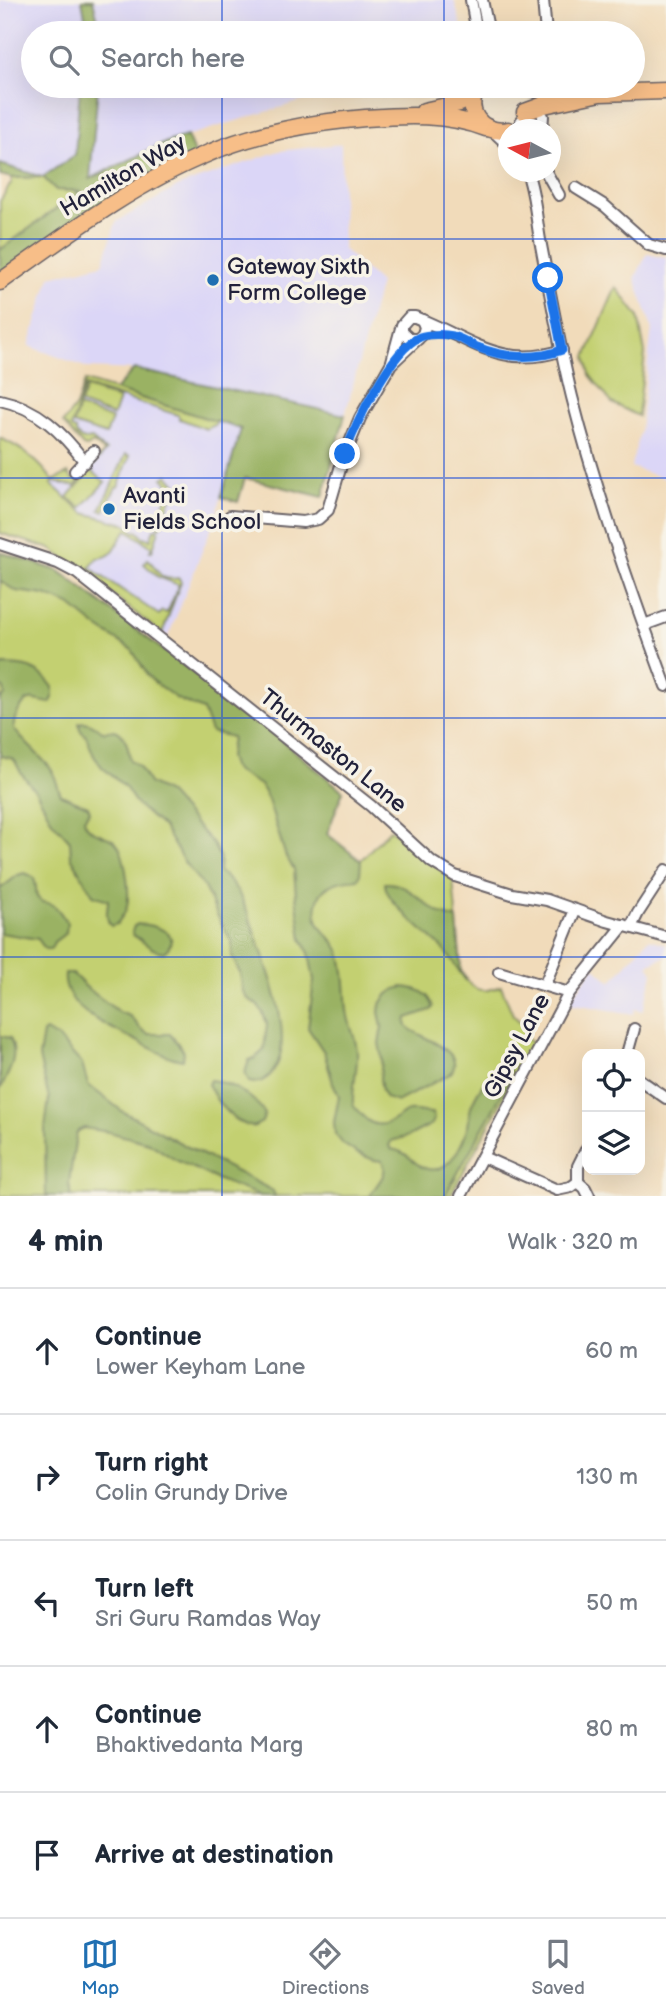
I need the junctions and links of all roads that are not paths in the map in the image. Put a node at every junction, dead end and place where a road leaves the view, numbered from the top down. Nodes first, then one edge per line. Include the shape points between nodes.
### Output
1 (471, 0) edge
2 (482, 0) edge
3 (543, 0) edge
4 (475, 21) edge
5 (486, 21) edge
6 (545, 21) edge
7 (666, 91) edge
8 (645, 92) edge
9 (466, 98) edge
10 (474, 98) edge
11 (526, 98) edge
12 (577, 98) edge
13 (410, 115) junction
14 (543, 116) dead end
15 (514, 119) edge
16 (521, 119) edge
17 (543, 119) edge
18 (498, 123) edge
19 (498, 125) edge
20 (531, 182) edge
21 (540, 182) edge
22 (552, 182) edge
23 (533, 187) junction
24 (559, 195) dead end
25 (581, 195) dead end
26 (666, 250) edge
27 (0, 282) edge
28 (422, 320) junction
29 (401, 328) junction
30 (452, 336) junction
31 (419, 338) junction
32 (562, 350) junction
33 (391, 364) junction
34 (0, 400) edge
35 (94, 451) dead end
36 (85, 462) junction
37 (75, 471) dead end
38 (240, 531) dead end
39 (0, 544) edge
40 (666, 617) edge
41 (644, 625) junction
42 (666, 686) edge
43 (666, 870) edge
44 (575, 910) junction
45 (628, 926) junction
46 (666, 937) edge
47 (499, 972) dead end
48 (545, 985) junction
49 (569, 993) junction
50 (634, 1029) dead end
51 (628, 1049) edge
52 (645, 1083) edge
53 (666, 1098) edge
54 (483, 1157) junction
55 (582, 1159) edge
56 (578, 1182) junction
57 (460, 1196) edge
58 (590, 1196) edge

1 - 4 street
2 - 5 street
3 - 6 street
7 - 8 highway
9 - 13 highway
10 - 18 highway via 476,117
11 - 15 highway
12 - 16 highway via 544,105
13 - 19 highway, Hamilton Way
13 - 27 highway, Hamilton Way via 276,132 209,152 86,221
14 - 17 street
20 - 23 street
21 - 23 street
22 - 24 street
23 - 32 street
25 - 26 street via 605,206 623,230
28 - 29 street via 408,317
28 - 30 street
28 - 31 street via 425,327
29 - 31 street via 407,338
29 - 33 street
30 - 31 street
30 - 32 street via 509,355 541,357
31 - 33 street
32 - 41 street via 595,480
33 - 38 street via 354,432 323,516 303,522 236,516
34 - 36 street via 47,420
35 - 36 street
36 - 37 street
39 - 44 street, Thurmaston Lane via 58,562 77,573 371,806 432,862 455,876
40 - 41 street
41 - 42 street
43 - 45 street, Gipsy Lane
44 - 45 street, Thurmaston Lane
44 - 48 street
45 - 46 street, Thurmaston Lane
45 - 49 street, Gipsy Lane
47 - 48 street
48 - 49 street
49 - 54 street, Gipsy Lane
50 - 51 street
52 - 53 street
54 - 56 street via 557,1190
54 - 57 street, Gipsy Lane
55 - 56 street
56 - 58 street

